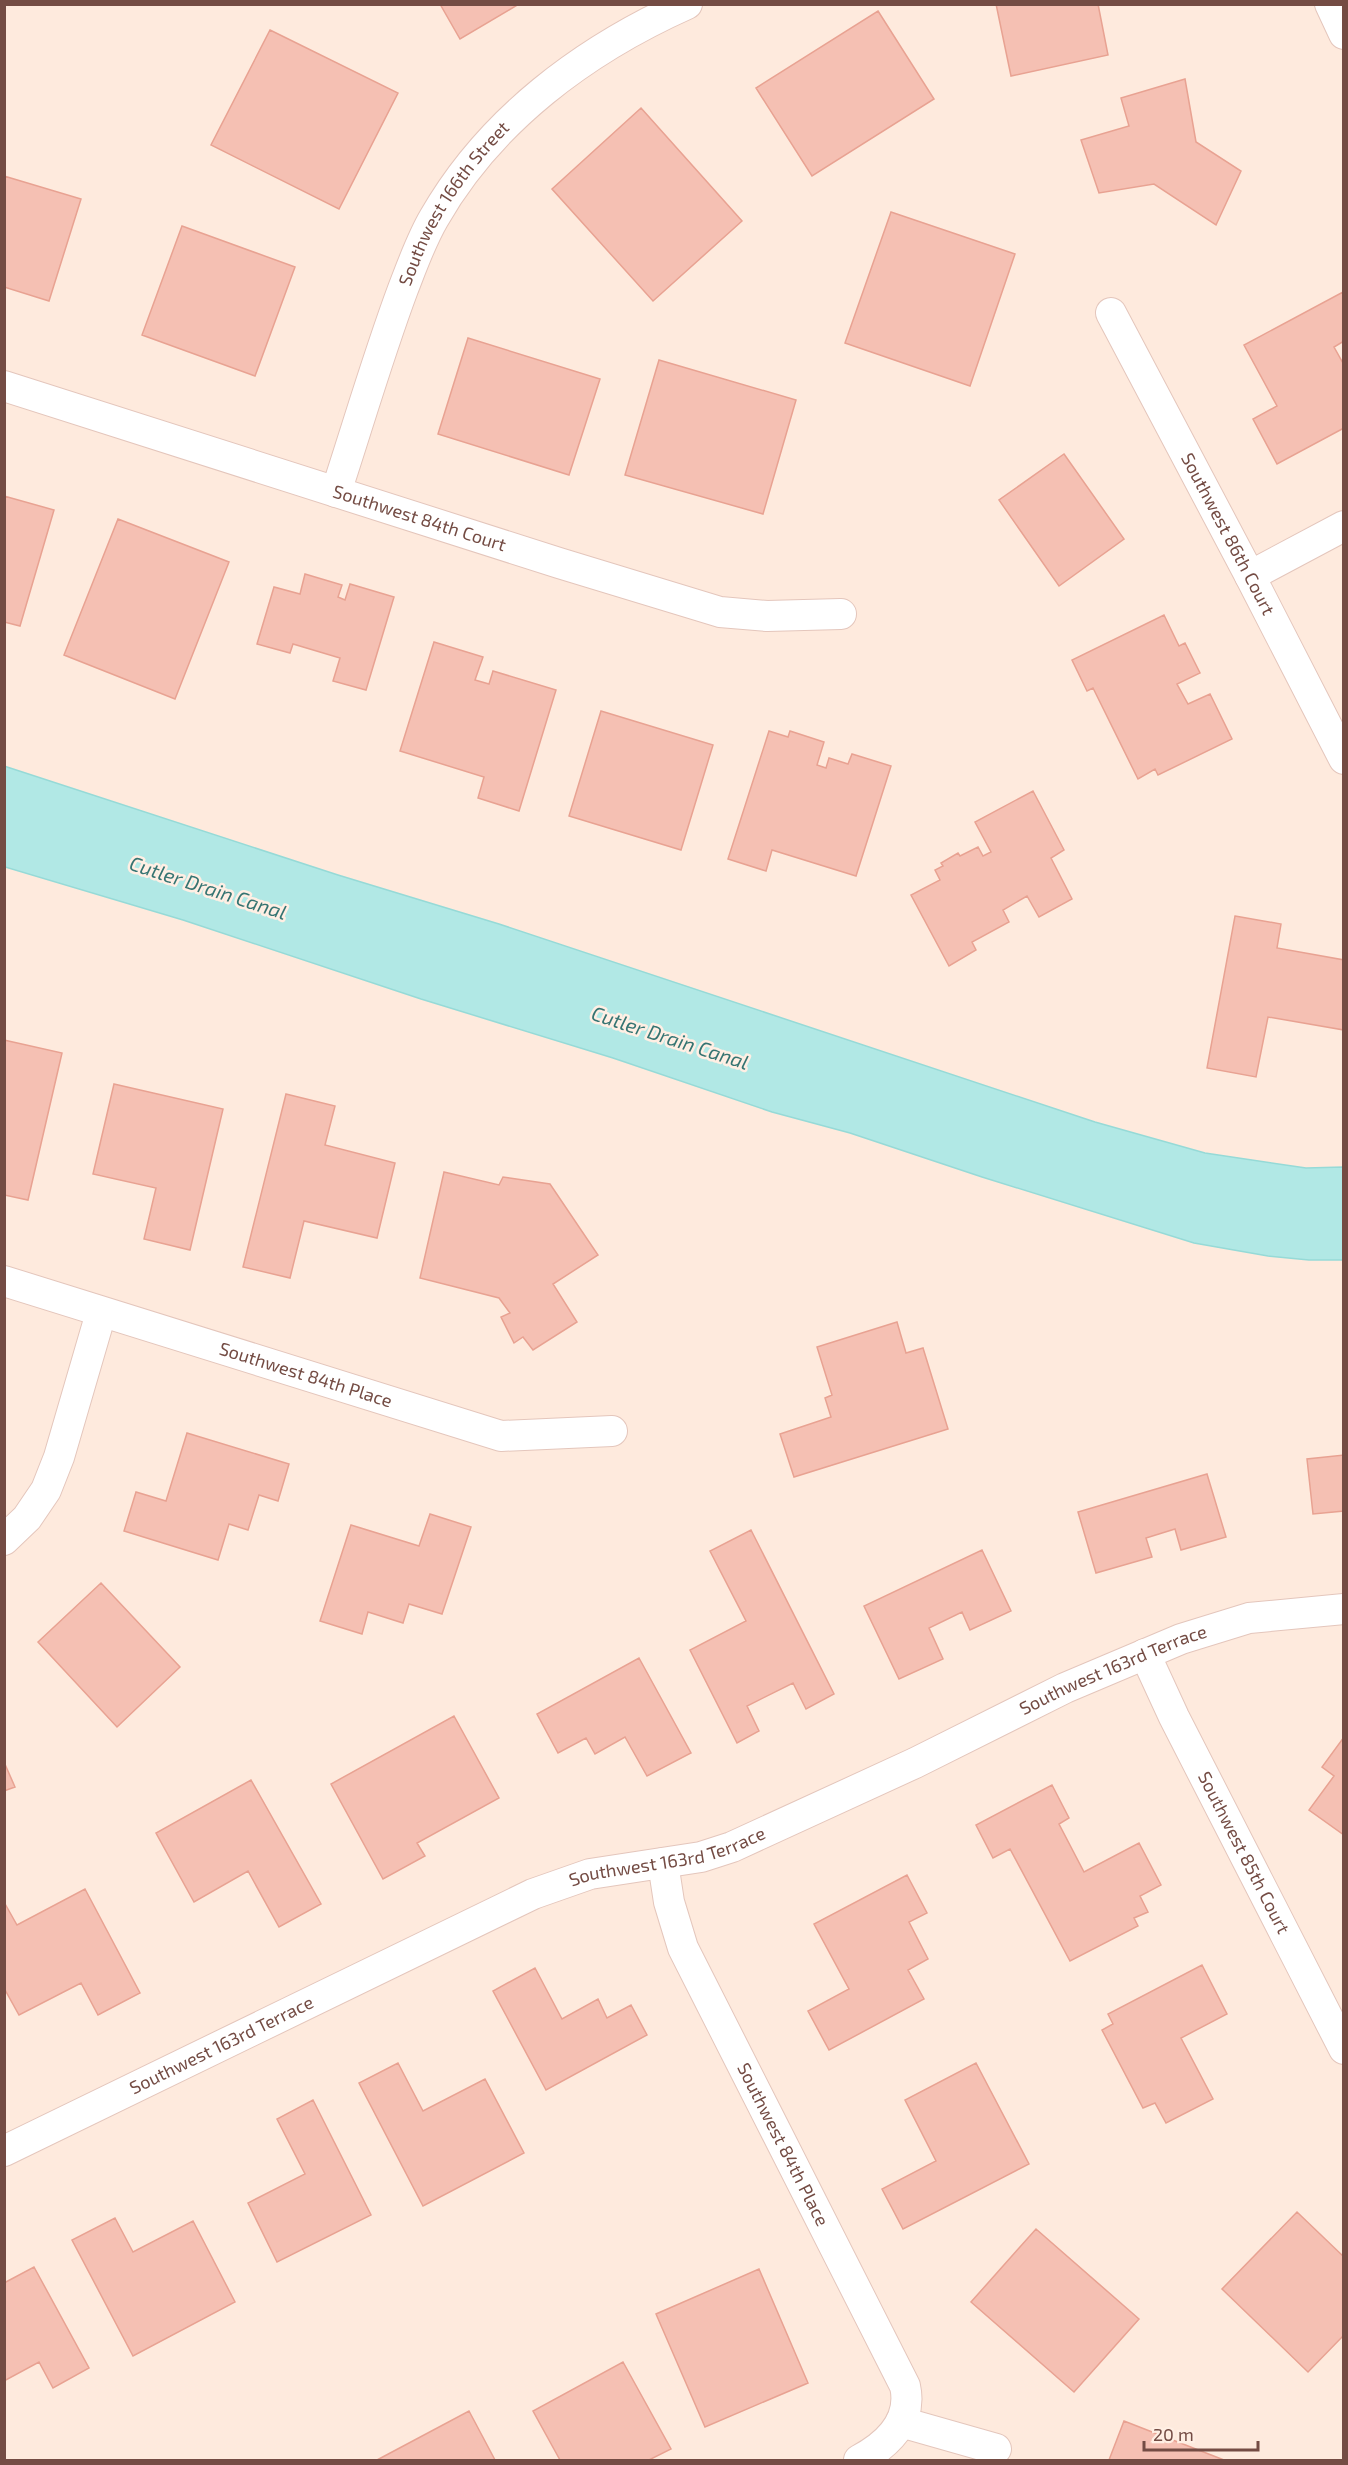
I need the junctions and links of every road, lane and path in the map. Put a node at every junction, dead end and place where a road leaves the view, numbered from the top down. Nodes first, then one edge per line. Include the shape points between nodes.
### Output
1 (687, 4) edge
2 (1330, 4) edge
3 (1344, 34) edge
4 (1111, 313) dead end
5 (4, 386) edge
6 (336, 492) junction
7 (1344, 526) edge
8 (1250, 576) junction
9 (840, 614) dead end
10 (1344, 759) edge
11 (4, 1281) edge
12 (101, 1313) junction
13 (612, 1431) dead end
14 (4, 1540) edge
15 (1344, 1609) edge
16 (1145, 1654) junction
17 (663, 1863) junction
18 (1344, 2049) edge
19 (4, 2151) edge
20 (901, 2422) junction
21 (996, 2449) dead end
22 (859, 2460) edge

1 - 6 street, Southwest 166th Street via 613,41 552,82 501,129 464,175 434,219 412,267
2 - 3 street
4 - 8 street, Southwest 86th Court
5 - 6 street, Southwest 84th Court
6 - 9 street, Southwest 84th Court via 720,612 767,616
7 - 8 street
8 - 10 street, Southwest 86th Court
11 - 12 street, Southwest 84th Place
12 - 13 street, Southwest 84th Place via 501,1436
12 - 14 street via 46,1490 27,1518
15 - 16 street, Southwest 163rd Terrace via 1249,1618
16 - 17 street, Southwest 163rd Terrace via 1065,1688 752,1839 701,1857
16 - 18 street, Southwest 85th Court
17 - 19 street, Southwest 163rd Terrace via 590,1874 533,1894
17 - 20 street, Southwest 84th Place via 669,1902 683,1948 902,2379 908,2397
20 - 21 street
20 - 22 street via 877,2451

